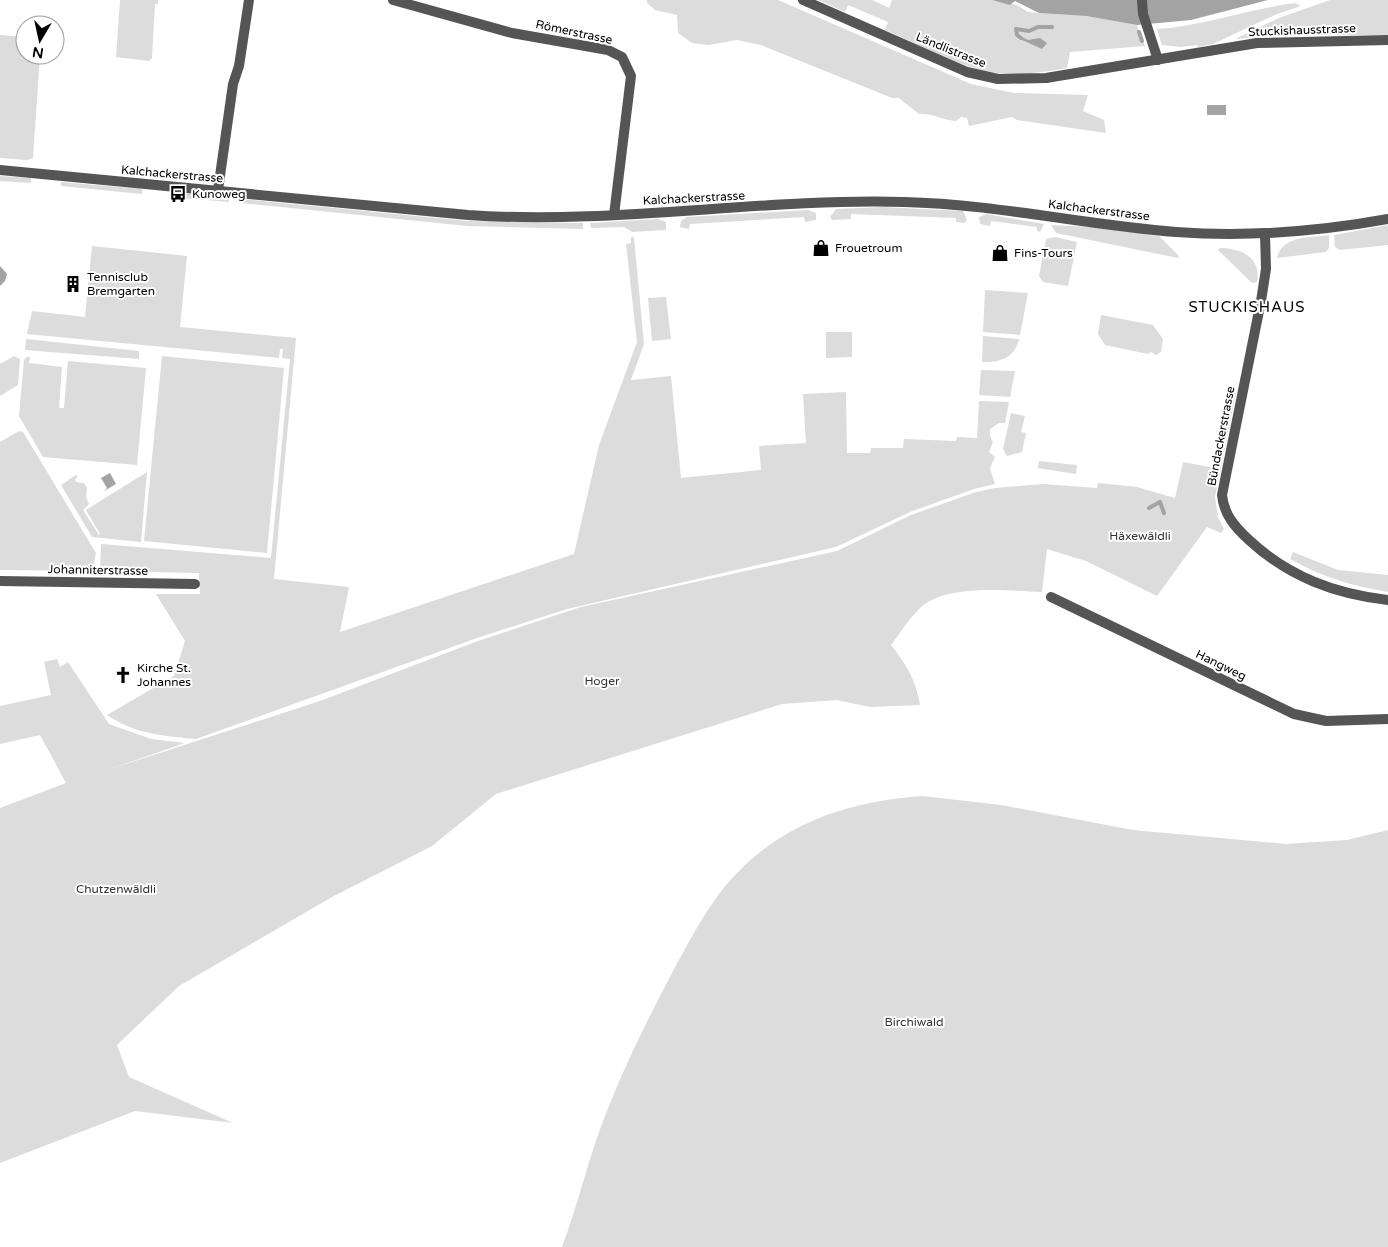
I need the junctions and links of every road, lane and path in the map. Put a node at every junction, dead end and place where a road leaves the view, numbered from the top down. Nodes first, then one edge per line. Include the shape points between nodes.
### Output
1 (249, 0) edge
2 (393, 0) edge
3 (803, 0) edge
4 (1142, 0) edge
5 (1388, 40) edge
6 (1158, 60) junction
7 (0, 170) edge
8 (218, 190) junction
9 (614, 215) junction
10 (1388, 219) edge
11 (1265, 234) junction
12 (0, 581) edge
13 (195, 584) dead end
14 (1051, 597) dead end
15 (1388, 600) edge
16 (1388, 719) edge

1 - 8 street
2 - 9 street, Römerstrasse via 512,33 608,50 622,57 632,76
3 - 6 street, Ländlistrasse via 966,72 987,78 1028,80
4 - 6 street via 1143,14
5 - 6 street, Stuckishausstrasse via 1257,42
7 - 8 street, Kalchackerstrasse
8 - 9 street, Kalchackerstrasse via 496,216
9 - 11 street, Kalchackerstrasse via 908,202 975,206 1173,232
10 - 11 street, Kalchackerstrasse via 1330,229
11 - 15 street, Bündackerstrasse via 1263,292 1222,495 1225,510 1240,532 1291,572 1333,589
12 - 13 street, Johanniterstrasse
14 - 16 street, Hangweg via 1294,714 1326,721

